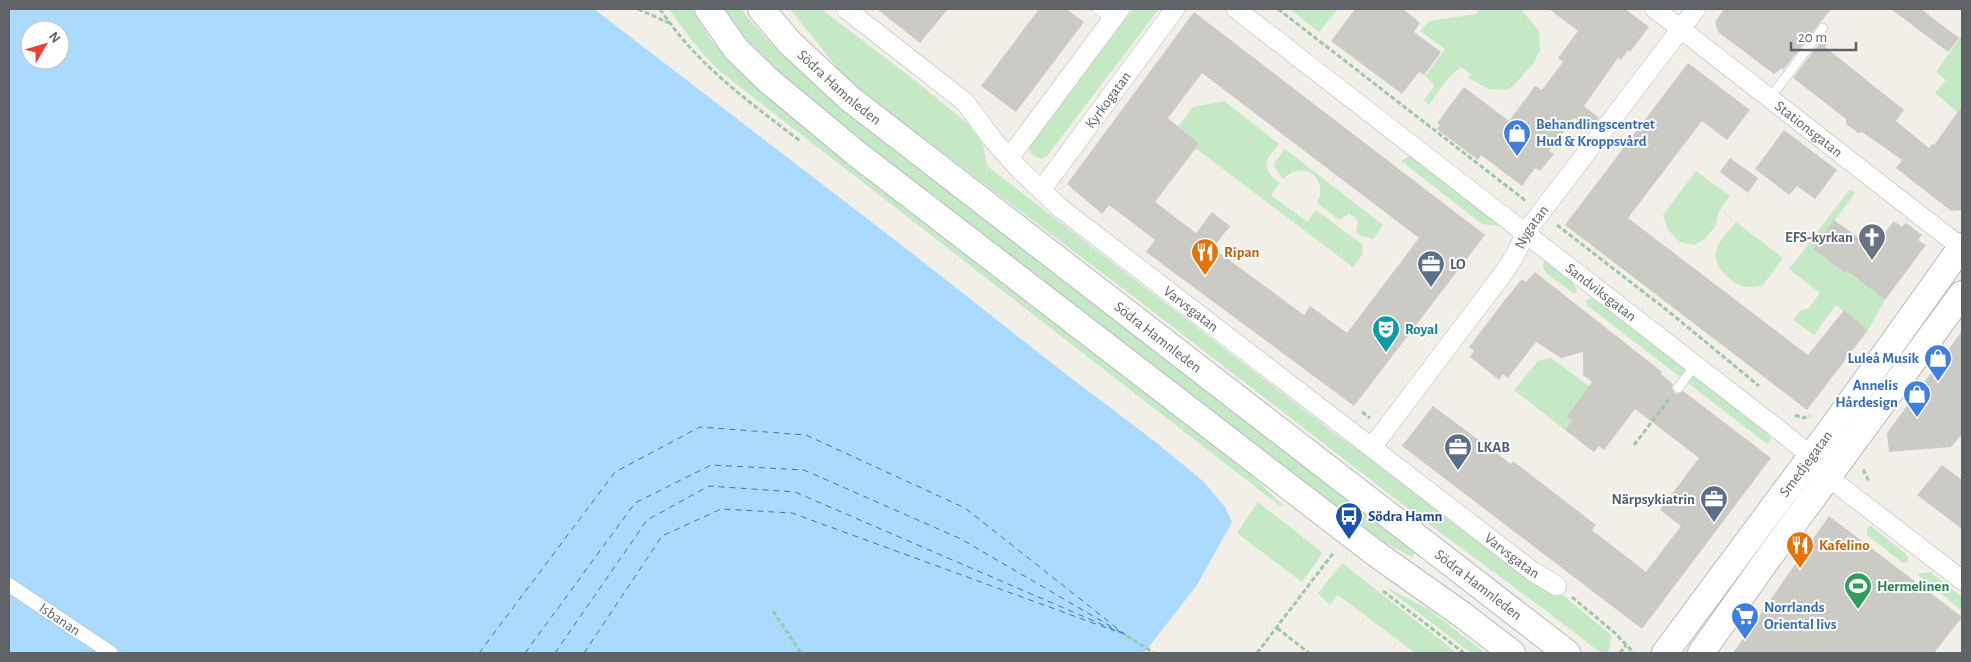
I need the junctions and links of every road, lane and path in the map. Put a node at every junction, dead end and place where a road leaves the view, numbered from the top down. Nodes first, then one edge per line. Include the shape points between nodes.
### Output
1 (638, 9) edge
2 (660, 9) edge
3 (708, 9) edge
4 (761, 9) edge
5 (846, 9) edge
6 (1175, 9) edge
7 (1236, 9) edge
8 (1278, 9) edge
9 (1655, 9) edge
10 (1696, 9) edge
11 (1110, 12) edge
12 (1680, 28) junction
13 (1823, 28) dead end
14 (1770, 98) junction
15 (1009, 158) junction
16 (1042, 189) junction
17 (1541, 212) junction
18 (1526, 232) junction
19 (1962, 247) edge
20 (1962, 294) edge
21 (1696, 364) junction
22 (1678, 388) joint
23 (1766, 392) dead end
24 (1788, 410) dead end
25 (1832, 428) junction
26 (1853, 444) junction
27 (1634, 445) dead end
28 (1372, 447) junction
29 (1810, 456) junction
30 (1828, 477) junction
31 (1876, 486) dead end
32 (1341, 558) dead end
33 (1962, 580) edge
34 (9, 585) edge
35 (1558, 586) joint
36 (1380, 588) dead end
37 (773, 611) dead end
38 (1277, 628) junction
39 (1127, 636) dead end
40 (1626, 645) junction
41 (111, 653) edge
42 (800, 653) edge
43 (1154, 653) edge
44 (1257, 653) edge
45 (1309, 653) edge
46 (1464, 653) edge
47 (1512, 653) edge
48 (1567, 653) edge
49 (1620, 653) edge
50 (1634, 653) edge
51 (1665, 653) edge
52 (1701, 653) edge

1 - 2 path via 670,23
3 - 47 main road via 736,49 857,154 1375,553
4 - 48 main road, Södra Hamnleden via 790,43 849,98
5 - 15 street, Varvsgatan via 965,102
6 - 16 street, Kyrkogatan
7 - 18 street, Sandviksgatan
8 - 17 path
9 - 12 street, Stationsgatan
10 - 12 street, Nygatan
11 - 15 street
12 - 14 street, Stationsgatan
12 - 17 street, Nygatan
13 - 14 lane
14 - 19 street, Stationsgatan
15 - 16 street, Varvsgatan
16 - 28 street, Varvsgatan via 1059,207
17 - 18 street, Nygatan
17 - 23 path
18 - 21 street, Sandviksgatan
18 - 28 street, Nygatan via 1505,271
19 - 25 main road, Smedjegatan
20 - 26 main road, Smedjegatan
21 - 22 lane
21 - 29 street, Sandviksgatan
22 - 27 path
24 - 25 path via 1803,418 1813,414
25 - 29 main road, Smedjegatan
26 - 30 main road, Smedjegatan
26 - 31 path via 1868,455 1864,472
28 - 35 street, Varvsgatan via 1532,572
29 - 30 street, Sandviksgatan
29 - 51 main road, Smedjegatan
30 - 33 street, Sandviksgatan
30 - 52 main road, Smedjegatan
32 - 38 path via 1334,552
34 - 41 street, Isbanan
35 - 40 path
36 - 46 path
37 - 42 path
38 - 44 path
38 - 45 path
39 - 43 path
40 - 49 path
40 - 50 path

